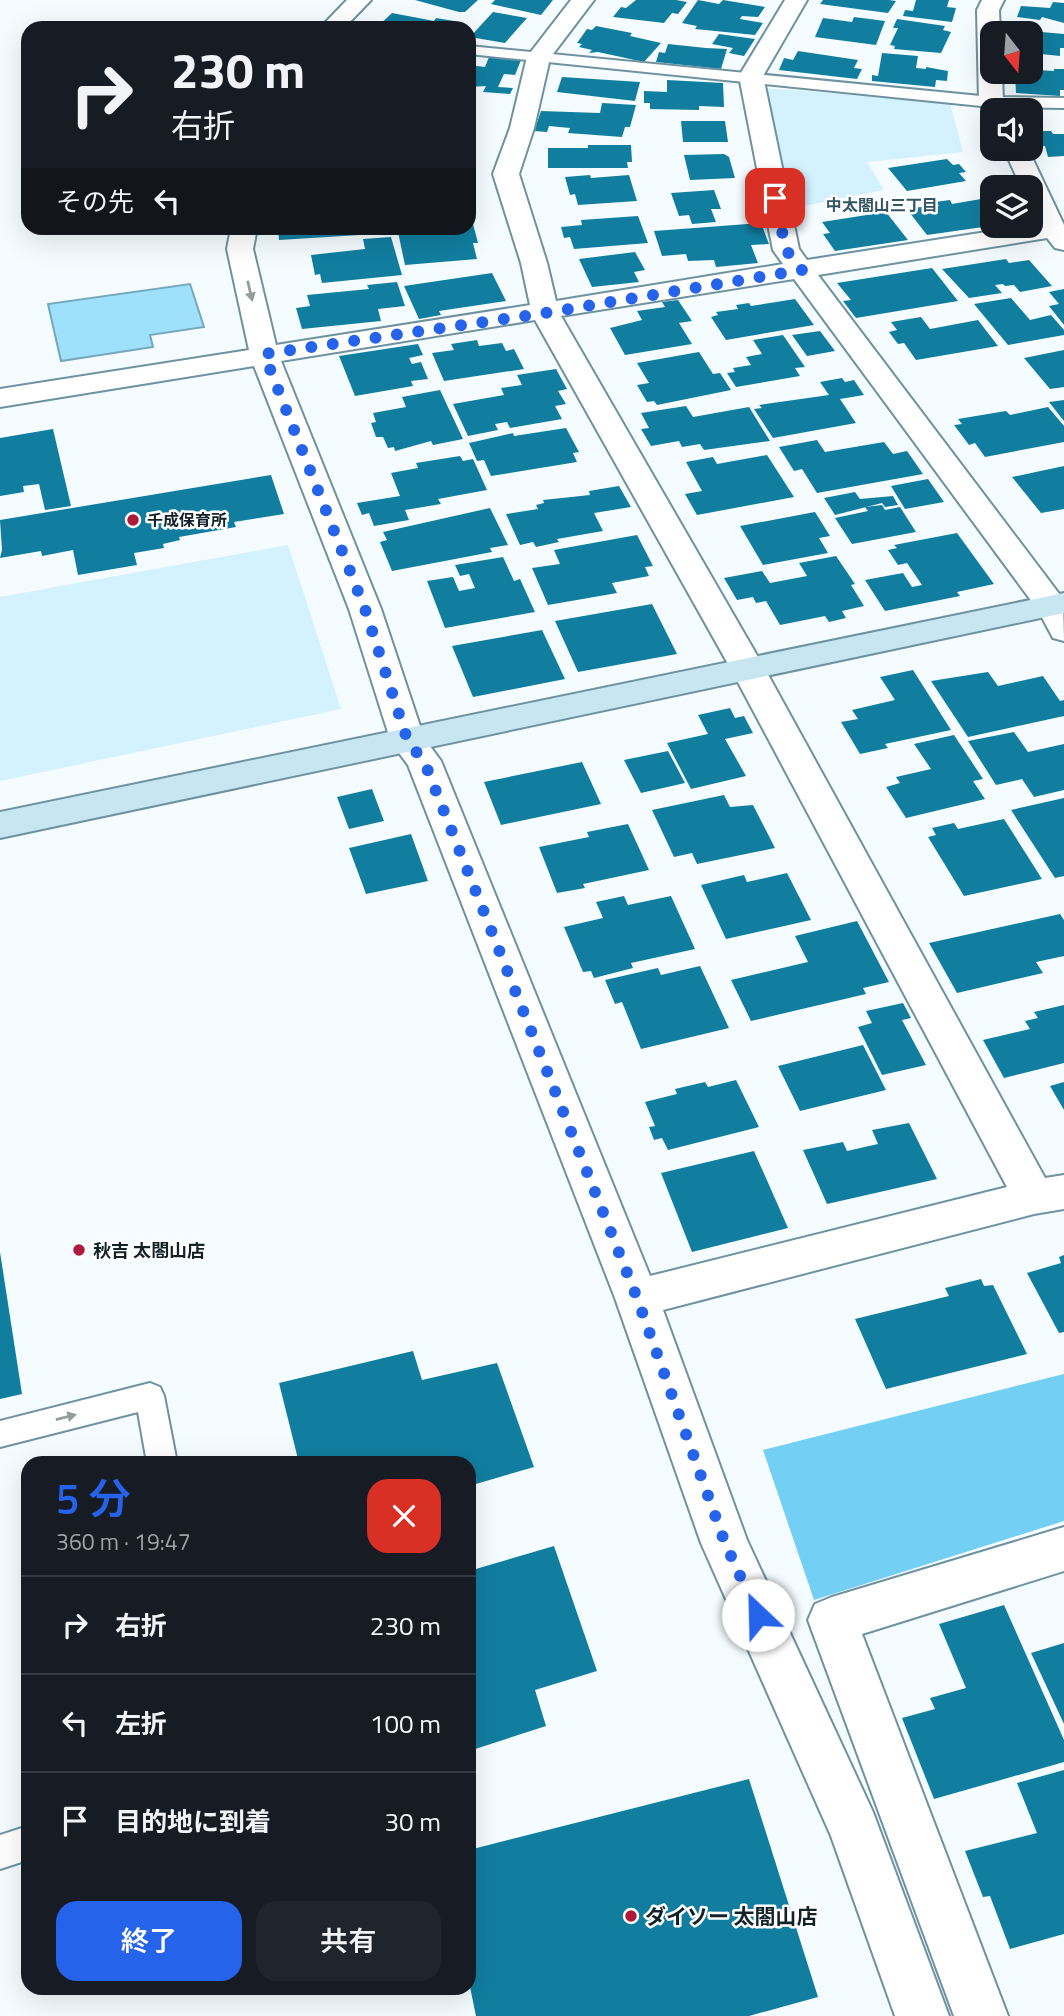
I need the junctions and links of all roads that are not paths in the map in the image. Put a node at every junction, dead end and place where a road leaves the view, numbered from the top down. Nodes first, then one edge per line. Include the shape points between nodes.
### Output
1 (360, 0) edge
2 (583, 0) edge
3 (796, 0) edge
4 (993, 0) edge
5 (338, 21) edge
6 (476, 52) edge
7 (539, 57) junction
8 (751, 76) junction
9 (993, 98) edge
10 (1064, 103) edge
11 (980, 104) edge
12 (1043, 104) edge
13 (1022, 161) edge
14 (243, 235) edge
15 (1058, 236) edge
16 (802, 270) junction
17 (545, 313) junction
18 (264, 354) junction
19 (0, 398) edge
20 (1060, 613) edge
21 (749, 671) junction
22 (408, 742) junction
23 (0, 825) edge
24 (1049, 1194) edge
25 (637, 1298) junction
26 (0, 1434) edge
27 (161, 1456) edge
28 (1064, 1549) edge
29 (21, 1845) edge
30 (0, 1852) edge
31 (922, 2016) edge
32 (981, 2016) edge

1 - 5 street
2 - 7 street
3 - 8 street
4 - 9 street via 988,10
6 - 7 lane
7 - 8 lane
7 - 17 street via 506,174
8 - 11 lane
8 - 16 street via 786,250
10 - 12 lane
13 - 15 street
14 -> 18 street via 240,248
15 - 16 street
16 - 17 street
16 - 20 street via 1036,588
17 - 18 street
17 - 21 street
18 - 19 street
18 - 22 street via 365,609
20 - 21 street
21 - 22 street
21 - 24 street
22 - 23 street
22 - 25 street via 424,761
24 - 25 street
25 - 31 street via 725,1543 855,1830
26 -> 27 lane via 150,1396
28 - 32 street via 832,1620
29 - 30 lane

